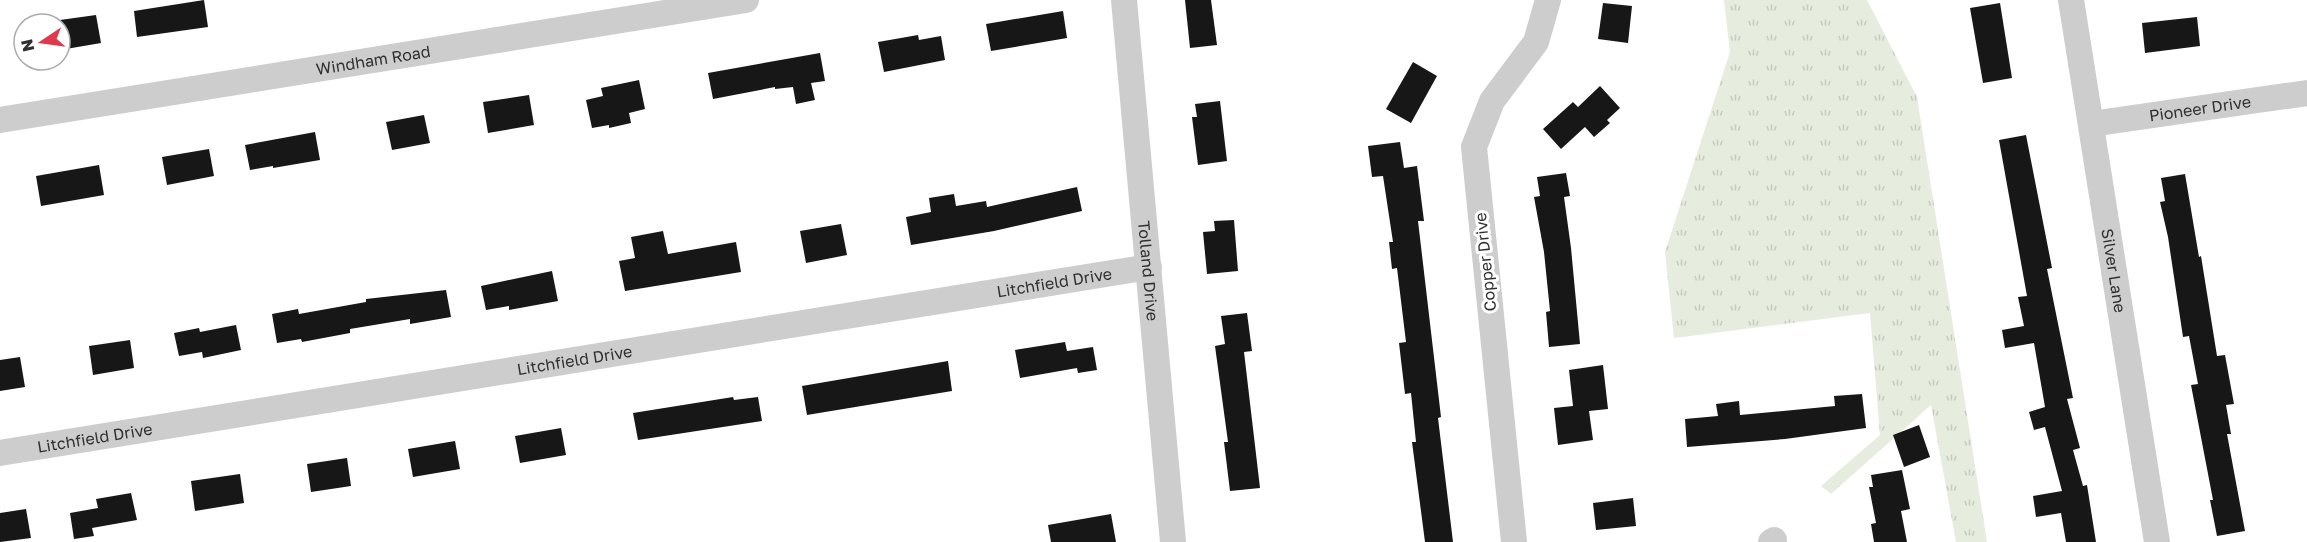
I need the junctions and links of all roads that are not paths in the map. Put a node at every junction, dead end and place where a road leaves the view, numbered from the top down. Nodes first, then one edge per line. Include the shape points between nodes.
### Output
1 (746, 0) edge
2 (1124, 0) edge
3 (1548, 0) edge
4 (2071, 0) edge
5 (2307, 93) edge
6 (0, 120) edge
7 (2091, 124) junction
8 (1149, 267) junction
9 (0, 453) edge
10 (1173, 542) edge
11 (1514, 542) edge
12 (2157, 542) edge

1 - 6 street, Windham Road
2 - 8 street, Tolland Drive
3 - 11 street, Copper Drive via 1536,42 1492,101 1474,147
4 - 7 street, Silver Lane
5 - 7 street, Pioneer Drive
7 - 12 street, Silver Lane
8 - 9 street, Litchfield Drive
8 - 10 street, Tolland Drive

